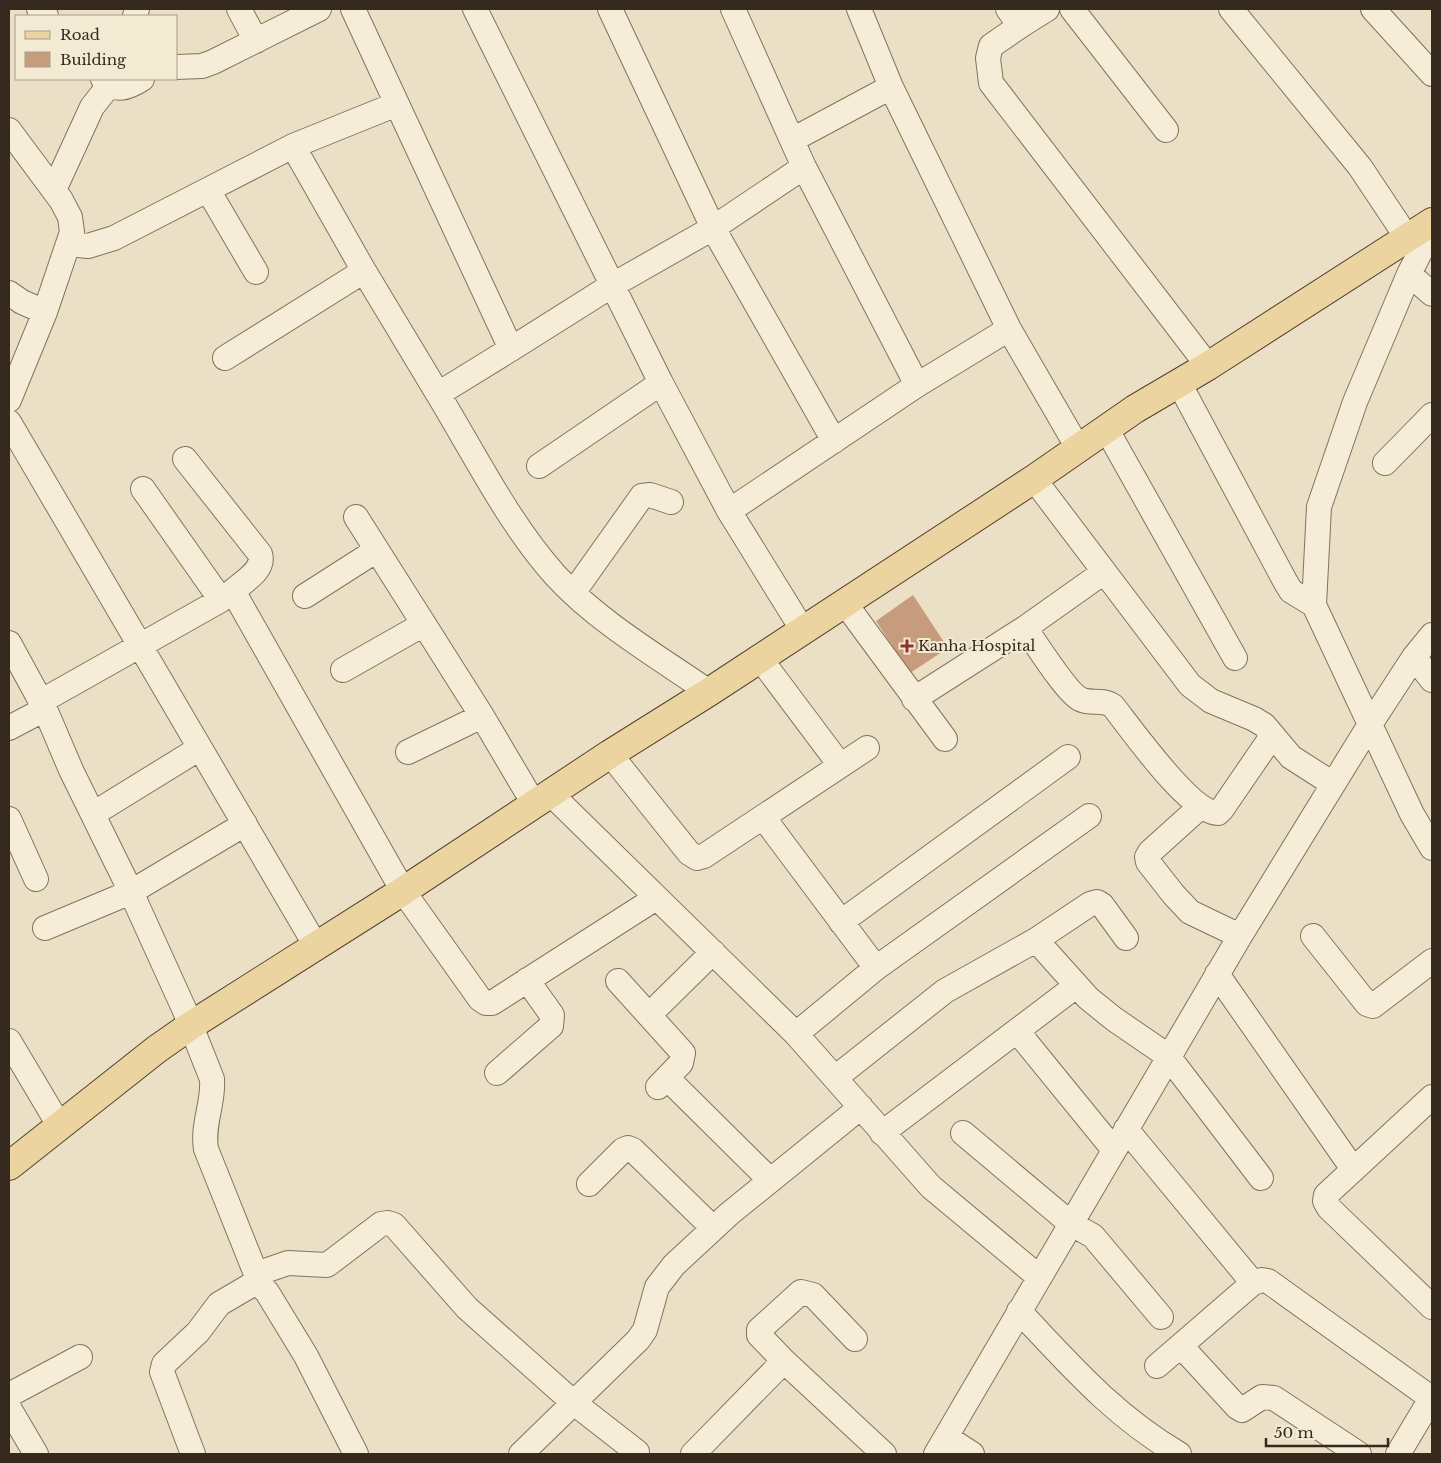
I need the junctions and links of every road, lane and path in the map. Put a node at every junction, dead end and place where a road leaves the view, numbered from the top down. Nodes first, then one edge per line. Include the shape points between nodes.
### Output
1 (239, 9) edge
2 (319, 9) edge
3 (352, 9) edge
4 (475, 9) edge
5 (610, 9) edge
6 (733, 9) edge
7 (859, 9) edge
8 (1047, 9) edge
9 (1072, 9) edge
10 (1231, 9) edge
11 (1383, 12) edge
12 (1014, 18) edge
13 (256, 41) junction
14 (178, 67) edge
15 (1432, 74) edge
16 (140, 80) edge
17 (109, 81) edge
18 (891, 87) junction
19 (397, 104) junction
20 (9, 130) edge
21 (1166, 130) dead end
22 (792, 140) junction
23 (293, 146) junction
24 (804, 167) junction
25 (54, 190) junction
26 (208, 190) junction
27 (1432, 222) edge
28 (714, 228) junction
29 (1420, 234) edge
30 (70, 244) junction
31 (364, 271) junction
32 (256, 272) dead end
33 (1409, 274) junction
34 (611, 286) junction
35 (9, 293) edge
36 (1432, 294) edge
37 (45, 312) junction
38 (1009, 329) junction
39 (511, 349) junction
40 (225, 358) dead end
41 (1208, 366) junction
42 (661, 383) junction
43 (1178, 383) junction
44 (917, 385) junction
45 (438, 394) junction
46 (9, 400) edge
47 (1432, 415) edge
48 (10, 427) edge
49 (1107, 430) junction
50 (834, 441) junction
51 (1078, 448) junction
52 (185, 459) dead end
53 (1385, 463) dead end
54 (539, 466) dead end
55 (1034, 479) junction
56 (143, 489) dead end
57 (670, 502) dead end
58 (729, 511) junction
59 (356, 517) dead end
60 (377, 550) junction
61 (1104, 572) junction
62 (573, 593) junction
63 (227, 596) junction
64 (306, 596) dead end
65 (844, 602) junction
66 (1314, 605) junction
67 (424, 624) junction
68 (1025, 628) junction
69 (802, 629) junction
70 (1432, 635) edge
71 (9, 643) edge
72 (140, 645) junction
73 (759, 657) junction
74 (1414, 657) junction
75 (1235, 658) dead end
76 (343, 670) dead end
77 (1432, 680) edge
78 (709, 692) junction
79 (914, 700) junction
80 (42, 706) junction
81 (482, 716) junction
82 (1369, 726) junction
83 (9, 728) edge
84 (1272, 736) junction
85 (945, 739) dead end
86 (200, 748) junction
87 (867, 748) dead end
88 (408, 752) dead end
89 (610, 754) junction
90 (1068, 758) dead end
91 (840, 765) junction
92 (1333, 784) junction
93 (542, 798) junction
94 (1200, 807) junction
95 (93, 814) junction
96 (1089, 816) dead end
97 (763, 817) junction
98 (9, 819) edge
99 (245, 824) junction
100 (1432, 848) edge
101 (36, 879) dead end
102 (403, 891) junction
103 (131, 892) junction
104 (656, 898) junction
105 (841, 922) junction
106 (45, 928) dead end
107 (1240, 936) junction
108 (1313, 936) dead end
109 (1126, 938) dead end
110 (1036, 940) junction
111 (316, 946) junction
112 (713, 952) junction
113 (1432, 961) edge
114 (876, 968) junction
115 (1218, 974) junction
116 (527, 980) junction
117 (618, 981) dead end
118 (1076, 986) junction
119 (649, 1015) junction
120 (190, 1026) junction
121 (1017, 1032) junction
122 (796, 1034) junction
123 (9, 1041) edge
124 (1168, 1056) junction
125 (497, 1072) dead end
126 (835, 1078) junction
127 (1432, 1097) edge
128 (861, 1107) junction
129 (59, 1125) junction
130 (1126, 1129) junction
131 (882, 1133) junction
132 (963, 1133) dead end
133 (1114, 1150) junction
134 (9, 1166) edge
135 (1353, 1168) junction
136 (1261, 1178) dead end
137 (770, 1180) junction
138 (588, 1184) dead end
139 (1070, 1223) junction
140 (713, 1228) junction
141 (1039, 1277) junction
142 (255, 1278) junction
143 (1253, 1283) junction
144 (1432, 1307) edge
145 (1019, 1310) junction
146 (1161, 1317) dead end
147 (855, 1339) dead end
148 (1181, 1346) junction
149 (80, 1357) dead end
150 (784, 1361) junction
151 (1158, 1366) dead end
152 (9, 1395) edge
153 (1432, 1398) edge
154 (574, 1402) junction
155 (9, 1408) edge
156 (941, 1446) edge
157 (637, 1452) dead end
158 (36, 1454) edge
159 (193, 1454) edge
160 (356, 1454) edge
161 (521, 1454) edge
162 (693, 1454) edge
163 (884, 1454) edge
164 (972, 1454) edge
165 (1179, 1454) edge
166 (1359, 1454) edge
167 (1400, 1454) edge

1 - 13 street
2 - 13 street
3 - 19 street
4 - 34 street
5 - 28 street
6 - 22 street
7 - 18 street
8 - 12 street
9 - 21 street
10 - 29 street via 1360,168
11 - 15 street
12 - 41 street via 991,46 988,58 991,83
13 - 14 street via 202,66
16 - 17 street via 120,89
17 - 25 street via 92,107
18 - 22 street
18 - 38 street
19 - 23 street
19 - 39 street
20 - 25 street
22 - 24 street
23 - 26 street
23 - 31 street
24 - 28 street
24 - 44 street
25 - 30 street via 70,217
26 - 30 street via 100,244
26 - 32 street
27 - 29 main road
28 - 34 street
28 - 50 street
29 - 33 street
29 - 41 main road
30 - 37 street
31 - 40 street
31 - 45 street
33 - 36 street
33 - 66 street via 1355,402 1319,507
34 - 39 street
34 - 42 street
35 - 37 street
37 - 46 street
38 - 44 street
38 - 51 street
39 - 45 street
41 - 43 main road
42 - 54 street
42 - 58 street
43 - 49 main road
43 - 66 street via 1284,581 1291,591
44 - 50 street
45 - 62 street via 522,533
47 - 53 street
48 - 72 street
49 - 51 main road
49 - 75 street
50 - 58 street
51 - 55 main road
52 - 63 street via 262,560 260,567
55 - 61 street
55 - 65 main road
56 - 63 street
57 - 62 street via 650,495 642,496
58 - 69 street
59 - 60 street
60 - 64 street
60 - 67 street
61 - 68 street
61 - 84 street via 1190,686 1211,701 1254,719
62 - 78 street via 597,614
63 - 72 street
63 - 102 street
65 - 69 main road
65 - 79 street
66 - 82 street
67 - 76 street
67 - 81 street
68 - 79 street
68 - 94 street via 1074,695 1113,706 1170,777
69 - 73 main road
70 - 74 street
71 - 80 street
72 - 80 street
72 - 86 street
73 - 78 main road
73 - 91 street
74 - 77 street
74 - 82 street
78 - 89 main road
79 - 85 street
80 - 83 street
80 - 95 street
81 - 88 street
81 - 93 street
82 - 92 street
82 - 100 street
84 - 92 street via 1291,756
84 - 94 street via 1218,813
86 - 95 street
86 - 99 street
87 - 91 street
89 - 93 main road
89 - 97 street via 689,853 697,858
90 - 105 street
91 - 97 street
92 - 107 street
93 - 102 main road
93 - 104 street
94 - 107 street via 1150,852 1148,862 1190,912
95 - 103 street
96 - 114 street
97 - 105 street
98 - 101 street
99 - 103 street
99 - 111 street
102 - 111 main road
102 - 116 street via 480,999 492,1003
103 - 106 street
103 - 120 street
104 - 112 street
104 - 116 street
105 - 114 street
107 - 115 street
108 - 113 street via 1367,1004 1373,1006
109 - 110 street via 1102,905 1093,902
110 - 118 street
110 - 126 street via 945,991
111 - 120 main road
112 - 119 street
112 - 122 street
114 - 122 street
115 - 124 street
115 - 135 street
116 - 125 street via 552,1015 551,1026
117 - 119 street
118 - 121 street
118 - 124 street via 1114,1019
119 - 137 street via 683,1053 681,1063 663,1082
120 - 129 main road
120 - 142 street via 212,1079 204,1136 206,1149
121 - 131 street
121 - 133 street
122 - 126 street
123 - 129 street
124 - 130 street
124 - 136 street
126 - 128 street
127 - 135 street
128 - 131 street
128 - 137 street
129 - 134 main road
130 - 133 street
130 - 143 street
131 - 141 street via 948,1203
132 - 139 street
133 - 139 street
135 - 144 street via 1326,1195 1325,1201
137 - 140 street
138 - 140 street via 628,1148
139 - 141 street
139 - 146 street via 1093,1236
140 - 154 street via 661,1281 652,1300 645,1330 638,1340
141 - 145 street
142 - 154 street via 288,1263 327,1265 381,1224 394,1225 456,1297
142 - 159 street via 218,1304 198,1332 164,1364 162,1372
142 - 160 street via 306,1356
143 - 148 street
143 - 153 street via 1268,1281
145 - 156 street
145 - 165 street via 1104,1400
147 - 150 street via 813,1295 801,1292 759,1330 759,1335
148 - 151 street
148 - 166 street via 1237,1407 1242,1410 1262,1397 1274,1398
149 - 152 street
150 - 162 street
150 - 163 street
153 - 167 street
154 - 157 street
154 - 161 street
155 - 158 street
156 - 164 street

